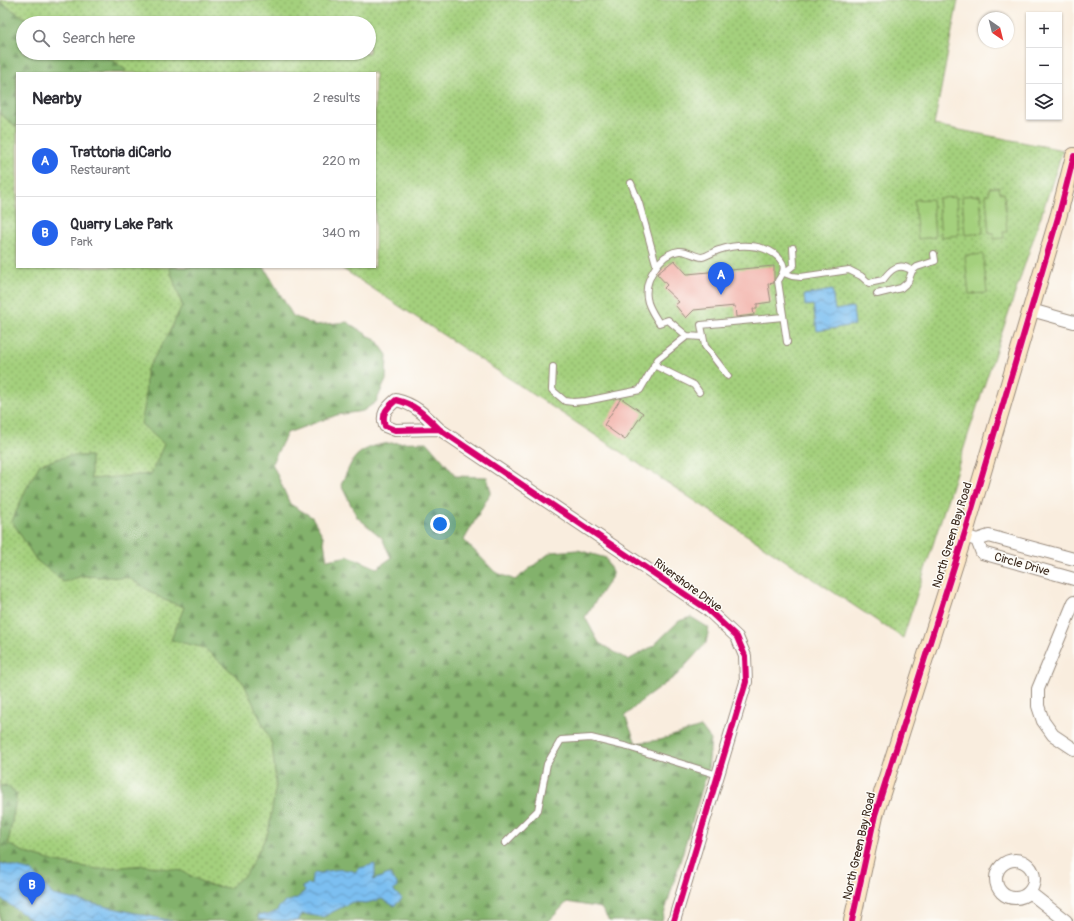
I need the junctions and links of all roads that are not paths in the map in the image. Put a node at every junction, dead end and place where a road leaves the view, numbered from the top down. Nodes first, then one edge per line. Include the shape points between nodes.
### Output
1 (1074, 156) edge
2 (631, 183) dead end
3 (793, 248) dead end
4 (934, 254) dead end
5 (656, 264) junction
6 (912, 271) junction
7 (784, 273) junction
8 (877, 294) dead end
9 (1031, 310) junction
10 (783, 317) junction
11 (1074, 322) edge
12 (687, 336) junction
13 (702, 337) junction
14 (787, 342) dead end
15 (654, 365) junction
16 (553, 367) dead end
17 (728, 376) dead end
18 (699, 392) dead end
19 (439, 429) dead end
20 (970, 538) junction
21 (1074, 559) edge
22 (1074, 579) edge
23 (1074, 602) edge
24 (1074, 749) edge
25 (718, 776) junction
26 (505, 843) dead end
27 (1029, 892) dead end
28 (674, 921) edge
29 (852, 921) edge
30 (1066, 921) edge

1 - 9 street, North Green Bay Road
2 - 5 lane
3 - 7 lane via 794,265
4 - 6 lane via 933,263
5 - 7 lane via 668,254 679,251 701,257 719,250 744,246 757,247 775,254 781,260
5 - 12 lane via 646,296 649,304 659,323 668,320
6 - 7 lane via 904,266 898,266 888,272 882,280 869,283 849,270 801,277
6 - 8 lane via 908,282 901,288
7 - 10 lane via 778,281
9 - 11 street
9 - 20 street, North Green Bay Road
10 - 13 lane via 701,325
10 - 14 lane
12 - 13 lane
12 - 15 lane via 664,353
13 - 17 lane via 713,358
15 - 16 lane via 640,390 573,402 565,401 552,390
15 - 18 lane via 694,385
19 - 25 street, Rivershore Drive via 707,609 737,637 745,656 746,682
20 - 21 street, Circle Drive via 989,536
20 - 22 street, Circle Drive via 982,553
20 - 29 street, North Green Bay Road via 875,815
23 - 24 street via 1038,689 1038,706 1053,735
25 - 26 lane via 628,746 591,738 561,740 547,764 538,810
25 - 28 street, Rivershore Drive
27 - 30 street

